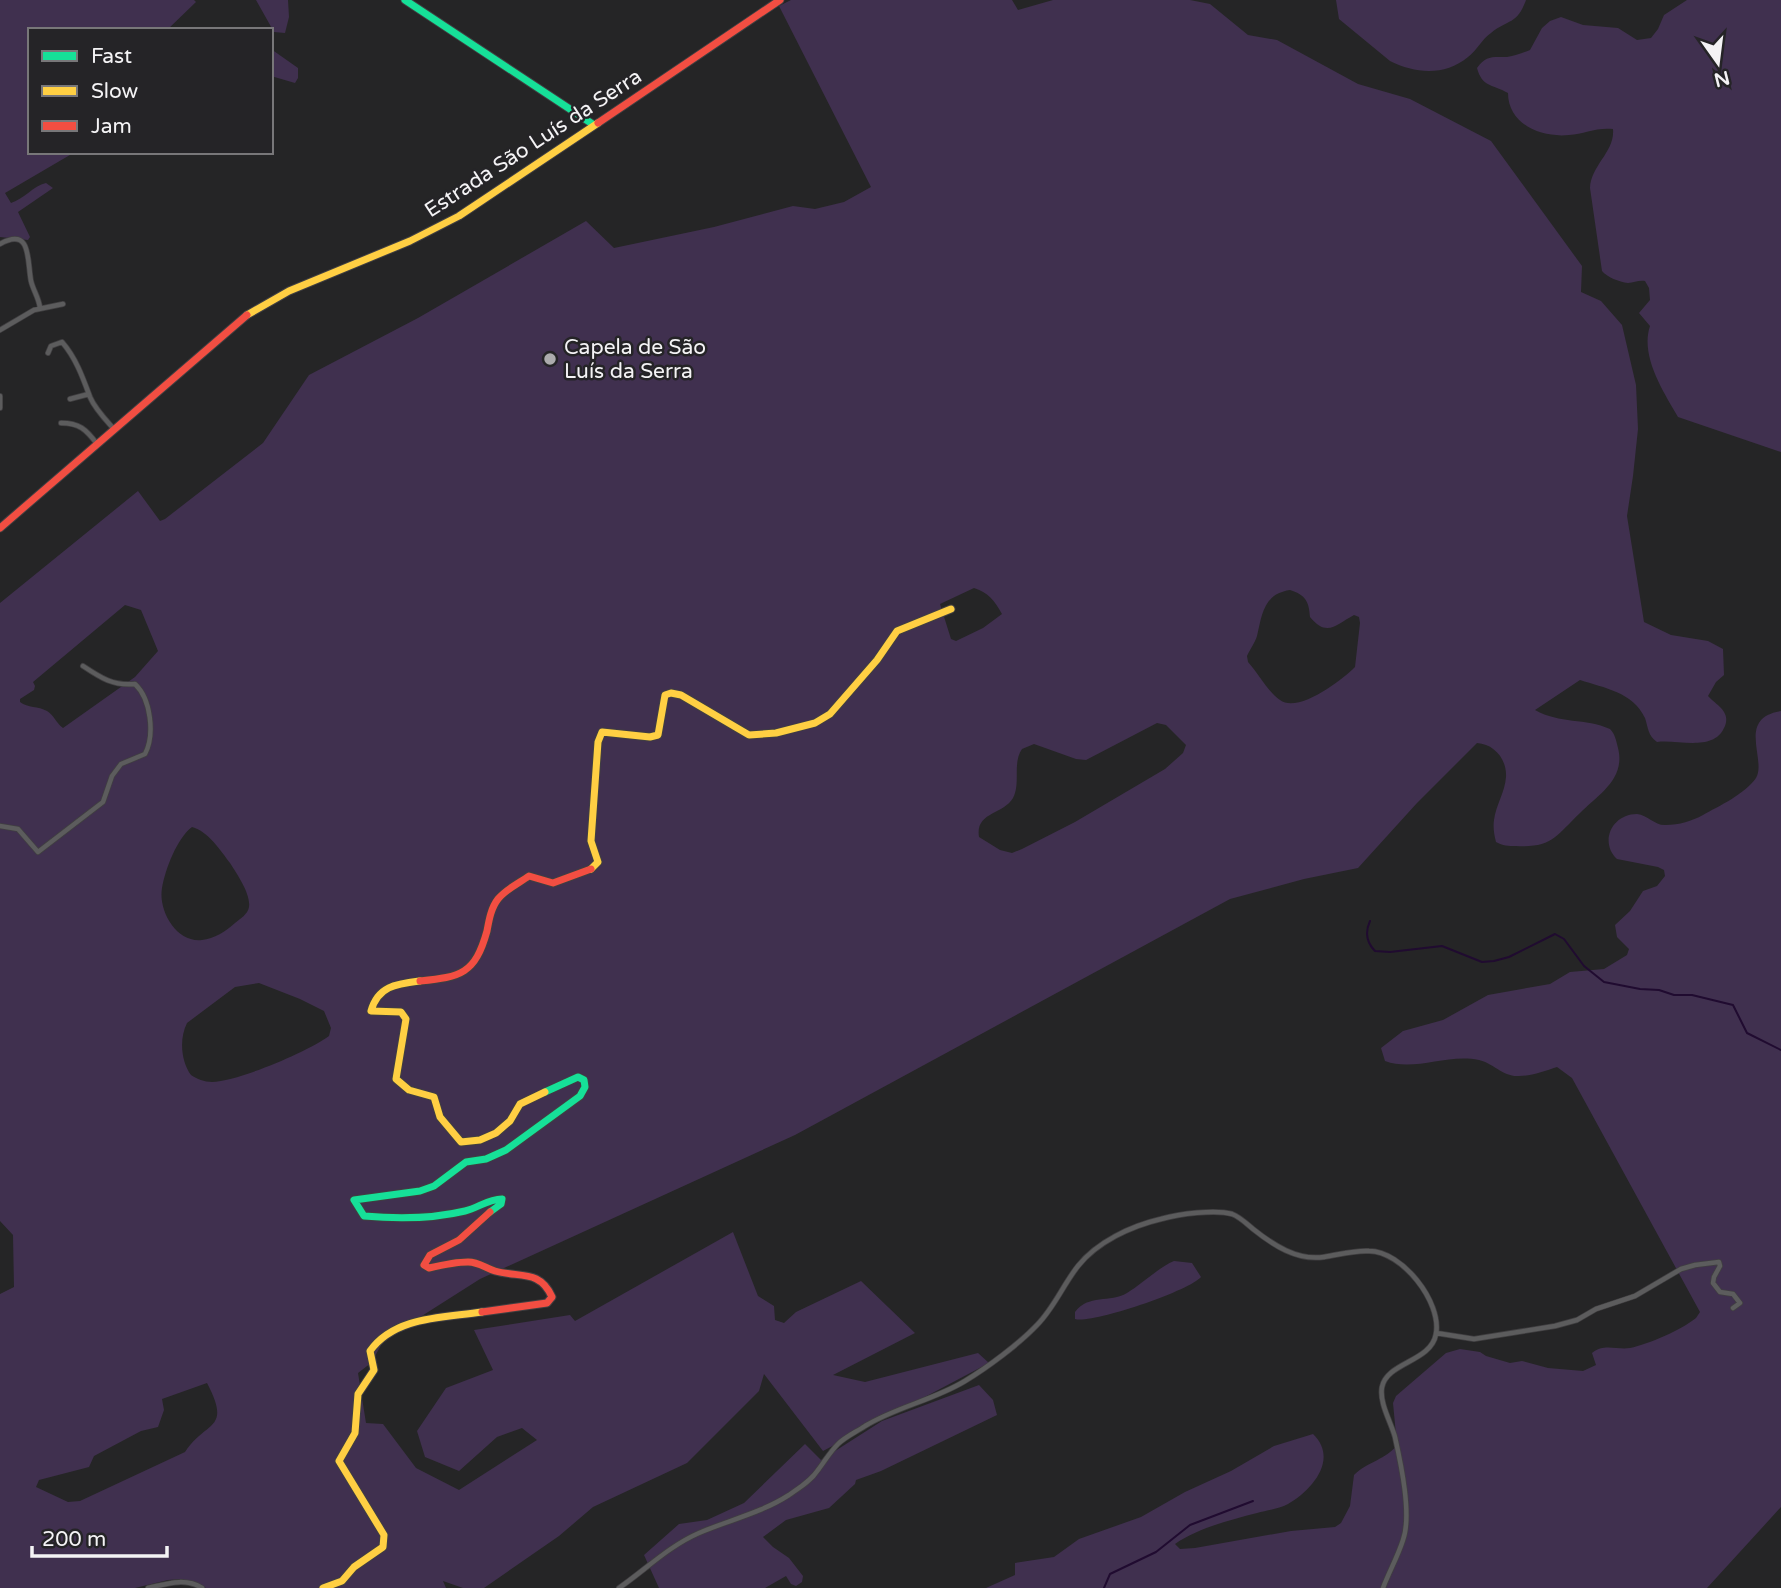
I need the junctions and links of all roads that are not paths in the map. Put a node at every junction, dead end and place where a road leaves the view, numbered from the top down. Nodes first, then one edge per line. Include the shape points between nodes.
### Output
1 (405, 0) edge
2 (780, 0) edge
3 (594, 125) junction
4 (0, 244) edge
5 (63, 304) dead end
6 (40, 308) junction
7 (0, 330) edge
8 (48, 353) dead end
9 (89, 394) junction
10 (0, 396) edge
11 (70, 399) dead end
12 (0, 408) edge
13 (61, 423) dead end
14 (114, 429) junction
15 (97, 444) junction
16 (0, 528) edge
17 (951, 609) dead end
18 (83, 666) dead end
19 (0, 826) edge
20 (1732, 1308) dead end
21 (1436, 1333) junction
22 (148, 1588) edge
23 (202, 1588) edge
24 (323, 1588) edge
25 (619, 1588) edge
26 (1383, 1588) edge

1 - 3 street
2 - 3 street, Estrada São Luís da Serra
3 - 14 street, Estrada São Luís da Serra via 459,216 263,304
4 - 6 street via 14,239 27,247
5 - 6 street
6 - 7 street
8 - 9 street via 51,346 62,342
9 - 11 street
9 - 14 street
10 - 12 street
13 - 15 street via 86,429
14 - 15 street, Estrada São Luís da Serra
15 - 16 street, Estrada São Luís da Serra
17 - 24 street via 897,631 852,689 815,723 749,735 671,693 665,695 658,735 602,732 591,841 598,862 594,868 553,883 529,876 496,901 469,970 459,976 386,989 371,1006 371,1012 401,1012 406,1019 396,1079 409,1090 434,1097 440,1117 461,1142 475,1143 488,1137 513,1119 520,1104 578,1077 585,1087 580,1096 515,1144 486,1159 466,1162 434,1186 354,1200 364,1216 387,1219 469,1211 502,1199 444,1252 430,1255 424,1265 468,1262 528,1275 542,1281 552,1297 547,1303 391,1328 370,1351 374,1371 359,1391 353,1436 339,1461 384,1535 383,1547 342,1581
18 - 19 street via 105,681 135,684 146,696 150,729 145,754 121,764 103,802 38,852 18,829
20 - 21 street via 1740,1303 1713,1283 1719,1262 1681,1269 1635,1296 1555,1326 1474,1339
21 - 25 street via 1422,1285 1385,1254 1370,1250 1320,1258 1302,1256 1284,1250 1232,1214 1189,1214 1144,1224 1090,1253 1037,1326 964,1382 866,1425 840,1442 818,1472 787,1496 681,1542
21 - 26 street via 1423,1353 1388,1377 1381,1392 1399,1463 1406,1526
22 - 23 street via 181,1582

